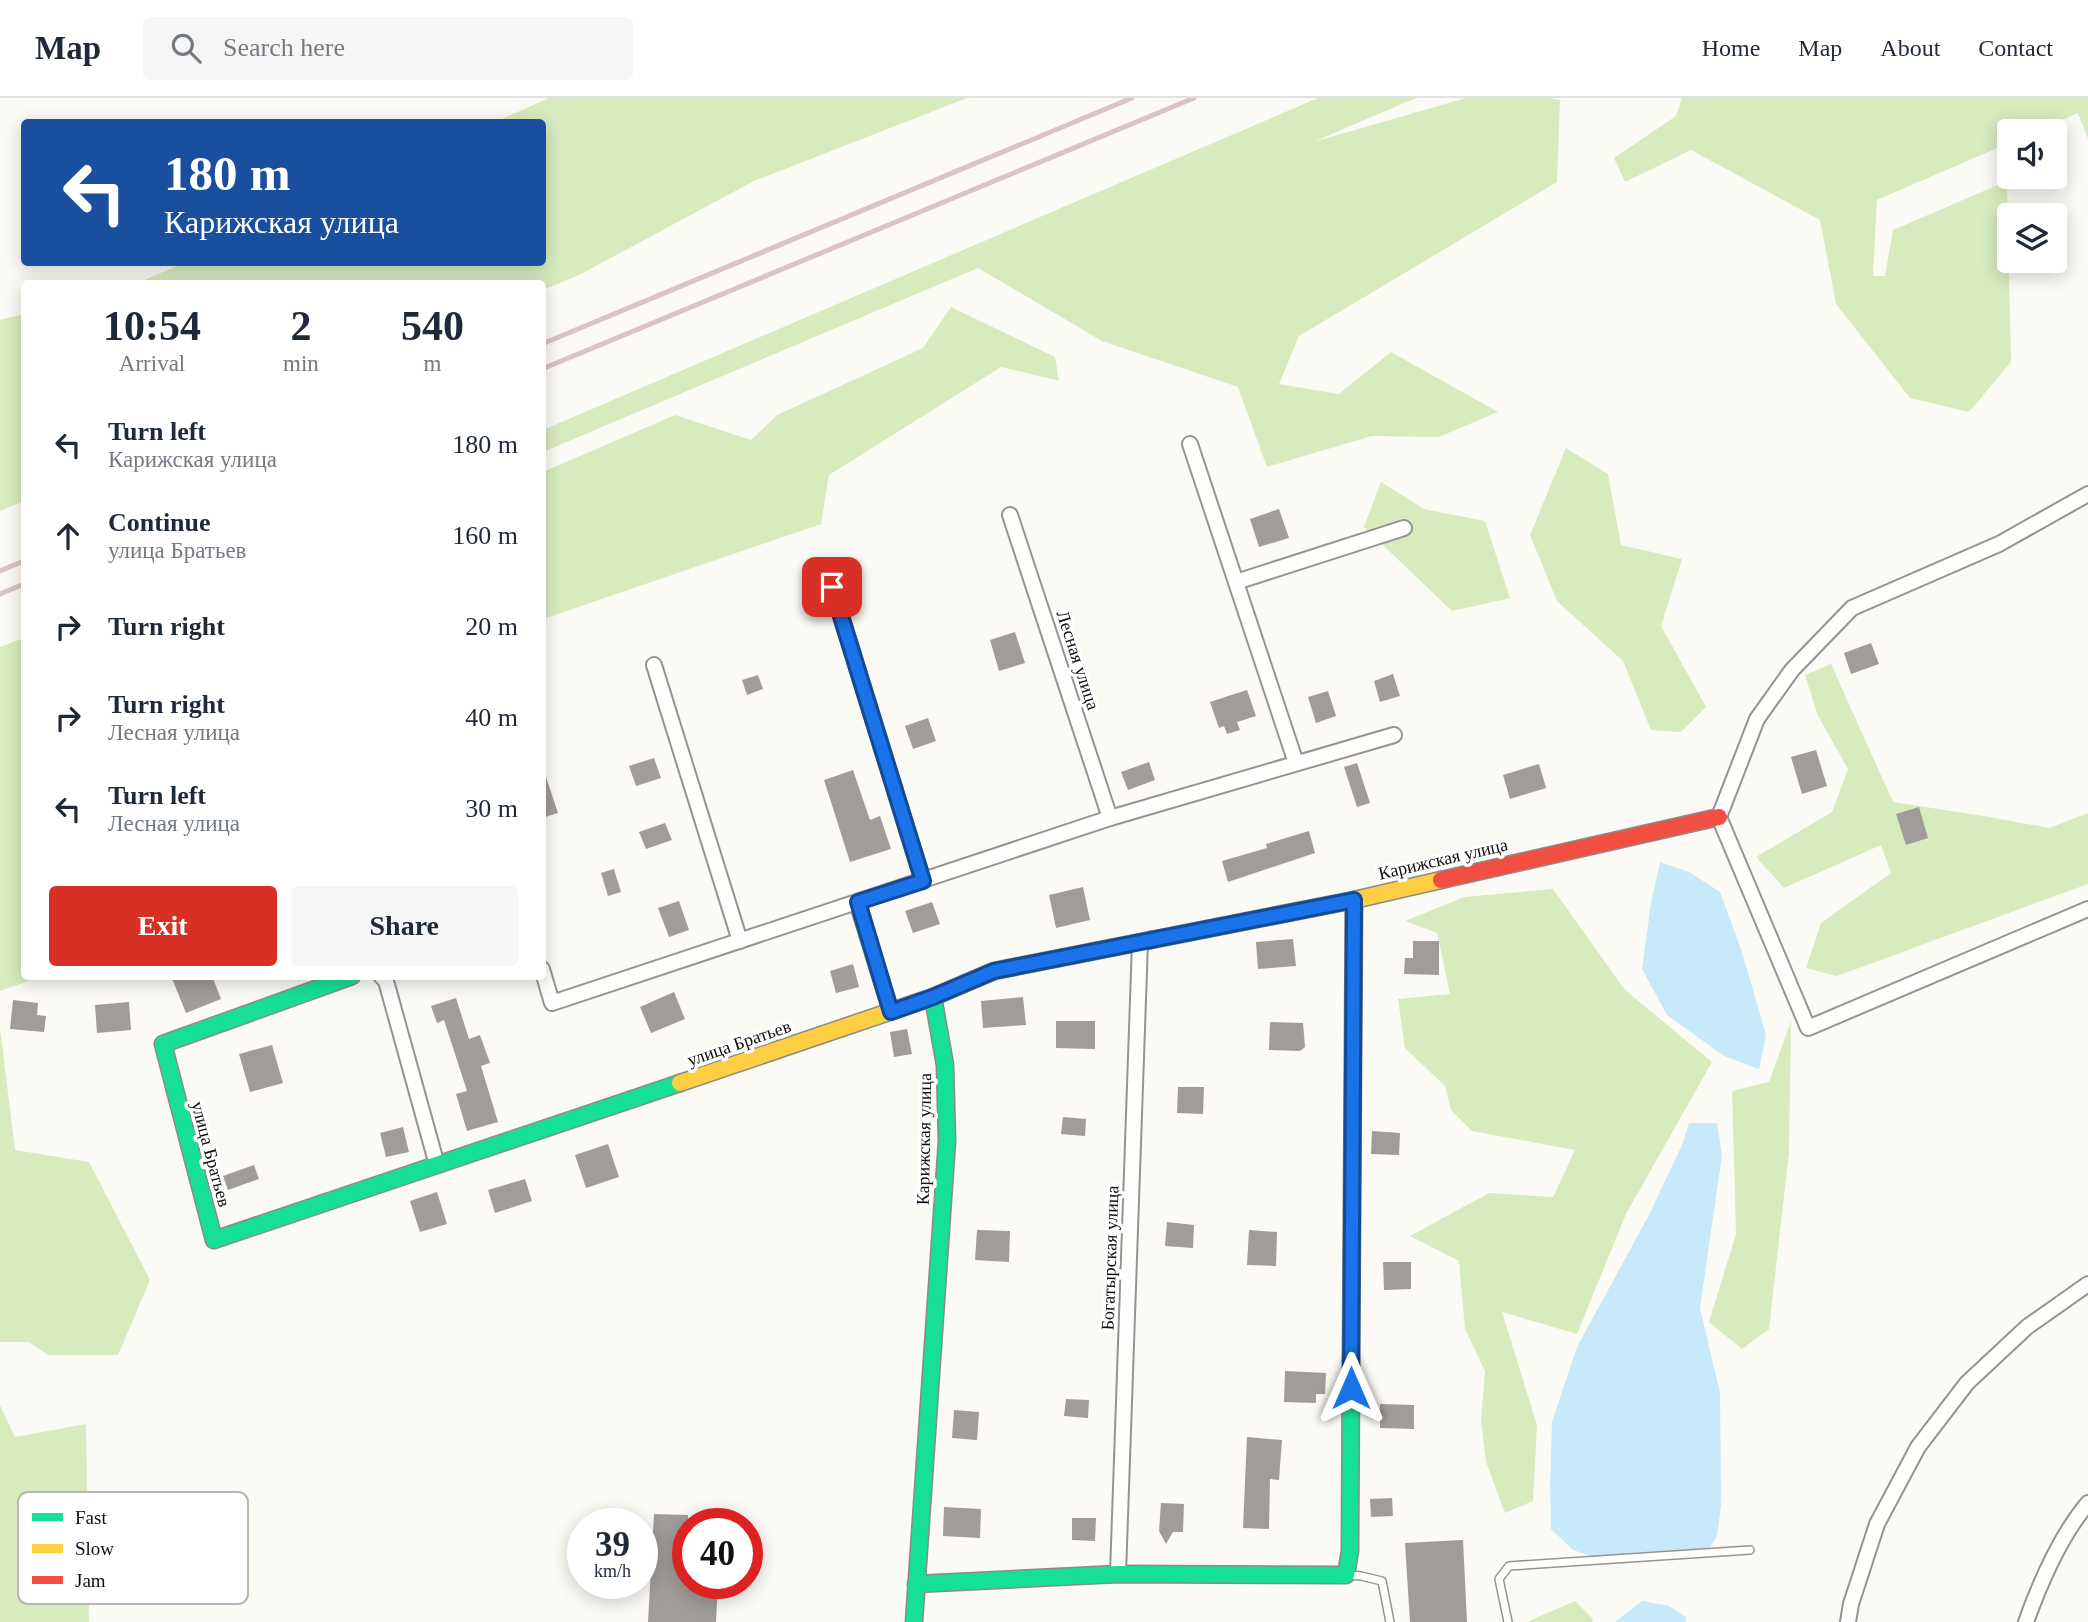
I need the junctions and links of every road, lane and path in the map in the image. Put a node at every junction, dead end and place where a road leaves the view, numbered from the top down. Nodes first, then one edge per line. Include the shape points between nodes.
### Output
1 (1190, 444) dead end
2 (2088, 494) edge
3 (1010, 514) dead end
4 (1404, 528) dead end
5 (1236, 582) junction
6 (832, 587) dead end
7 (654, 665) dead end
8 (1394, 735) dead end
9 (1296, 763) junction
10 (1719, 817) junction
11 (1110, 818) junction
12 (923, 881) junction
13 (1354, 900) junction
14 (858, 902) junction
15 (2088, 909) edge
16 (740, 941) junction
17 (1140, 942) junction
18 (341, 980) edge
19 (385, 980) edge
20 (545, 980) edge
21 (933, 997) junction
22 (891, 1012) junction
23 (437, 1165) junction
24 (2088, 1284) edge
25 (2088, 1503) edge
26 (1750, 1550) dead end
27 (1118, 1574) junction
28 (1346, 1576) junction
29 (916, 1584) junction
30 (914, 1622) edge
31 (1390, 1622) edge
32 (1508, 1622) edge
33 (1848, 1622) edge
34 (2026, 1622) edge

1 - 5 street
2 - 10 street via 1999,544 1852,608 1792,670 1757,719
3 - 11 street, Лесная улица
4 - 5 street
5 - 9 street
6 - 12 street
7 - 16 street
8 - 9 street
9 - 11 street
10 - 13 street, Карижская улица
10 - 15 street via 1808,1028
11 - 12 street
12 - 14 street
13 - 17 street, Карижская улица
13 - 28 street via 1350,1537
14 - 16 street
14 - 22 street
16 - 20 street via 552,1003
17 - 21 street, Карижская улица via 994,971
17 - 27 street, Богатырская улица
18 - 23 street, улица Братьев via 163,1044 214,1240
19 - 23 street
21 - 22 street, улица Братьев
21 - 29 street, Карижская улица via 945,1065 947,1141
22 - 23 street, улица Братьев
24 - 33 street via 2027,1327 1967,1382 1918,1447 1877,1524
25 - 34 street via 2037,1591
26 - 32 lane via 1509,1566 1499,1579
27 - 28 street
27 - 29 street
28 - 31 lane via 1382,1581
29 - 30 street, Карижская улица

